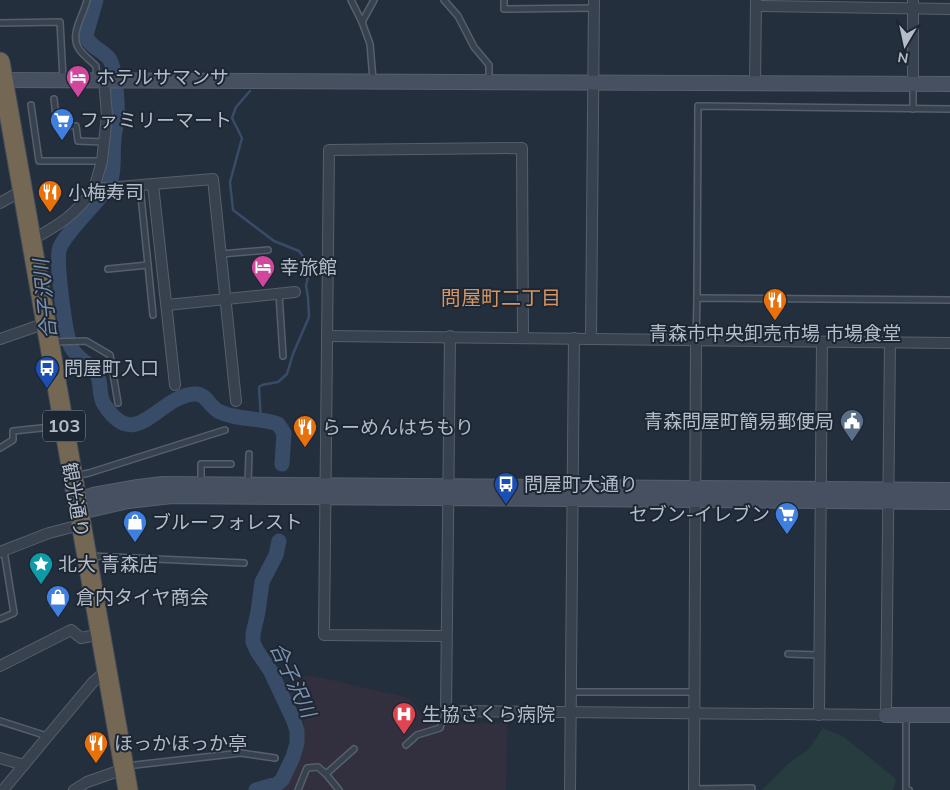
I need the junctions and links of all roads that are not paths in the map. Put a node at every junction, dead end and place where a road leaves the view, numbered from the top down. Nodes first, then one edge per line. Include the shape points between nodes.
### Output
1 (88, 0) edge
2 (351, 0) edge
3 (374, 0) edge
4 (444, 0) edge
5 (504, 0) edge
6 (756, 3) edge
7 (594, 4) edge
8 (913, 4) edge
9 (950, 9) edge
10 (362, 22) junction
11 (0, 23) edge
12 (1, 74) edge
13 (63, 80) junction
14 (107, 80) junction
15 (373, 80) junction
16 (489, 82) junction
17 (594, 83) junction
18 (755, 84) junction
19 (950, 84) edge
20 (913, 85) junction
21 (54, 98) dead end
22 (31, 105) dead end
23 (913, 109) junction
24 (950, 109) edge
25 (104, 142) junction
26 (102, 161) junction
27 (153, 185) junction
28 (140, 186) junction
29 (23, 190) junction
30 (98, 190) junction
31 (0, 203) edge
32 (32, 240) junction
33 (268, 250) dead end
34 (221, 254) junction
35 (148, 266) junction
36 (108, 270) dead end
37 (295, 292) dead end
38 (279, 294) junction
39 (697, 298) junction
40 (225, 300) junction
41 (950, 300) edge
42 (167, 305) junction
43 (153, 315) dead end
44 (46, 323) junction
45 (327, 336) junction
46 (450, 336) junction
47 (523, 337) junction
48 (574, 338) junction
49 (0, 339) edge
50 (591, 339) junction
51 (696, 340) junction
52 (57, 341) junction
53 (822, 342) junction
54 (890, 342) junction
55 (950, 342) edge
56 (283, 356) dead end
57 (175, 386) dead end
58 (236, 401) dead end
59 (118, 403) dead end
60 (64, 426) junction
61 (226, 430) dead end
62 (0, 448) edge
63 (249, 454) dead end
64 (231, 464) dead end
65 (72, 476) junction
66 (201, 484) junction
67 (248, 484) junction
68 (950, 490) edge
69 (325, 491) junction
70 (449, 492) junction
71 (572, 493) junction
72 (696, 494) junction
73 (821, 495) junction
74 (887, 496) junction
75 (950, 502) edge
76 (77, 506) junction
77 (80, 524) junction
78 (2, 551) edge
79 (86, 556) junction
80 (244, 563) dead end
81 (0, 619) edge
82 (100, 634) junction
83 (446, 636) junction
84 (788, 654) dead end
85 (820, 655) junction
86 (0, 666) edge
87 (107, 670) junction
88 (570, 692) junction
89 (695, 692) junction
90 (446, 711) junction
91 (570, 711) junction
92 (695, 712) junction
93 (819, 715) junction
94 (886, 715) junction
95 (906, 715) junction
96 (950, 715) edge
97 (0, 720) edge
98 (48, 737) junction
99 (406, 745) dead end
100 (354, 749) dead end
101 (0, 758) edge
102 (275, 758) dead end
103 (24, 765) junction
104 (124, 768) junction
105 (326, 774) junction
106 (752, 788) dead end
107 (3, 790) edge
108 (74, 790) edge
109 (128, 790) edge
110 (298, 790) edge
111 (339, 790) edge
112 (570, 790) edge
113 (694, 790) edge
114 (909, 790) edge

1 - 14 lane via 75,38 79,49
2 - 10 lane
3 - 10 lane
4 - 16 lane via 489,65
5 - 7 lane via 504,9
6 - 8 street
6 - 18 street
7 - 17 street
8 - 9 street
8 - 20 street
10 - 15 lane via 370,44
11 - 13 lane via 60,22
12 - 13 street
12 - 29 highway, 観光通り / 103
13 - 14 street
14 - 15 street
14 - 25 street
15 - 16 street
16 - 17 street
17 - 18 street
17 - 50 street
18 - 20 street
19 - 20 street
20 - 23 lane
21 - 25 lane via 57,125 76,126 78,141
22 - 26 lane via 38,161
23 - 24 lane
23 - 39 lane via 698,106
25 - 26 street
26 - 30 street
27 - 28 street
27 - 34 street via 213,178
27 - 42 street
28 - 30 street
28 - 35 lane
29 - 31 street
29 - 32 highway, 観光通り / 103
30 - 32 street via 64,222
32 - 44 highway, 観光通り / 103
33 - 34 lane
34 - 40 street
35 - 36 lane
35 - 43 lane
37 - 38 street
38 - 40 street
38 - 56 lane
39 - 41 lane
39 - 51 lane
40 - 42 street
40 - 58 street
42 - 57 street
44 - 49 street
44 - 52 highway, 観光通り / 103
45 - 46 street
45 - 47 street via 329,150 522,148
45 - 69 street
46 - 47 street
46 - 70 street
47 - 48 street
48 - 50 street
48 - 71 street
50 - 51 street
51 - 53 street
51 - 72 street
52 - 59 lane via 86,341 110,355
52 - 60 highway, 観光通り / 103
53 - 54 street
53 - 73 street
54 - 55 street
54 - 74 street
60 - 62 lane via 13,431 13,440
60 - 65 highway, 観光通り / 103
61 - 65 lane
63 - 67 lane
64 - 66 lane via 201,464
65 - 76 highway, 観光通り / 103
66 - 67 street
66 - 76 street via 138,486 87,497
67 - 69 street
68 - 74 street
69 - 70 street
69 - 76 street via 172,496 89,510
69 - 83 street via 324,635
70 - 71 street
70 - 83 street
71 - 72 street
71 - 88 street
72 - 73 street
72 - 89 street
73 - 74 street
73 - 85 street
74 - 75 street
74 - 94 street
76 - 77 highway, 観光通り / 103
77 - 78 street
77 - 79 highway, 観光通り / 103
78 - 81 lane via 14,614
79 - 80 lane
79 - 82 highway, 観光通り / 103
82 - 86 street via 81,638 71,630
82 - 87 highway, 観光通り / 103
83 - 90 street
84 - 85 lane
85 - 93 street
87 - 98 street via 93,682
87 - 104 highway, 観光通り / 103
88 - 89 lane
88 - 91 street
89 - 92 street
90 - 91 street
90 - 99 lane via 440,728 417,735
91 - 92 street
91 - 112 street
92 - 93 street
92 - 113 street
93 - 94 street
94 - 95 street
95 - 96 street
95 - 114 lane via 906,789
97 - 98 lane
98 - 103 street
100 - 105 lane
101 - 103 street
102 - 104 lane via 241,754
103 - 107 street
104 - 108 street
104 - 109 highway, 観光通り / 103
105 - 110 lane via 318,767 306,768
105 - 111 lane
106 - 113 lane

